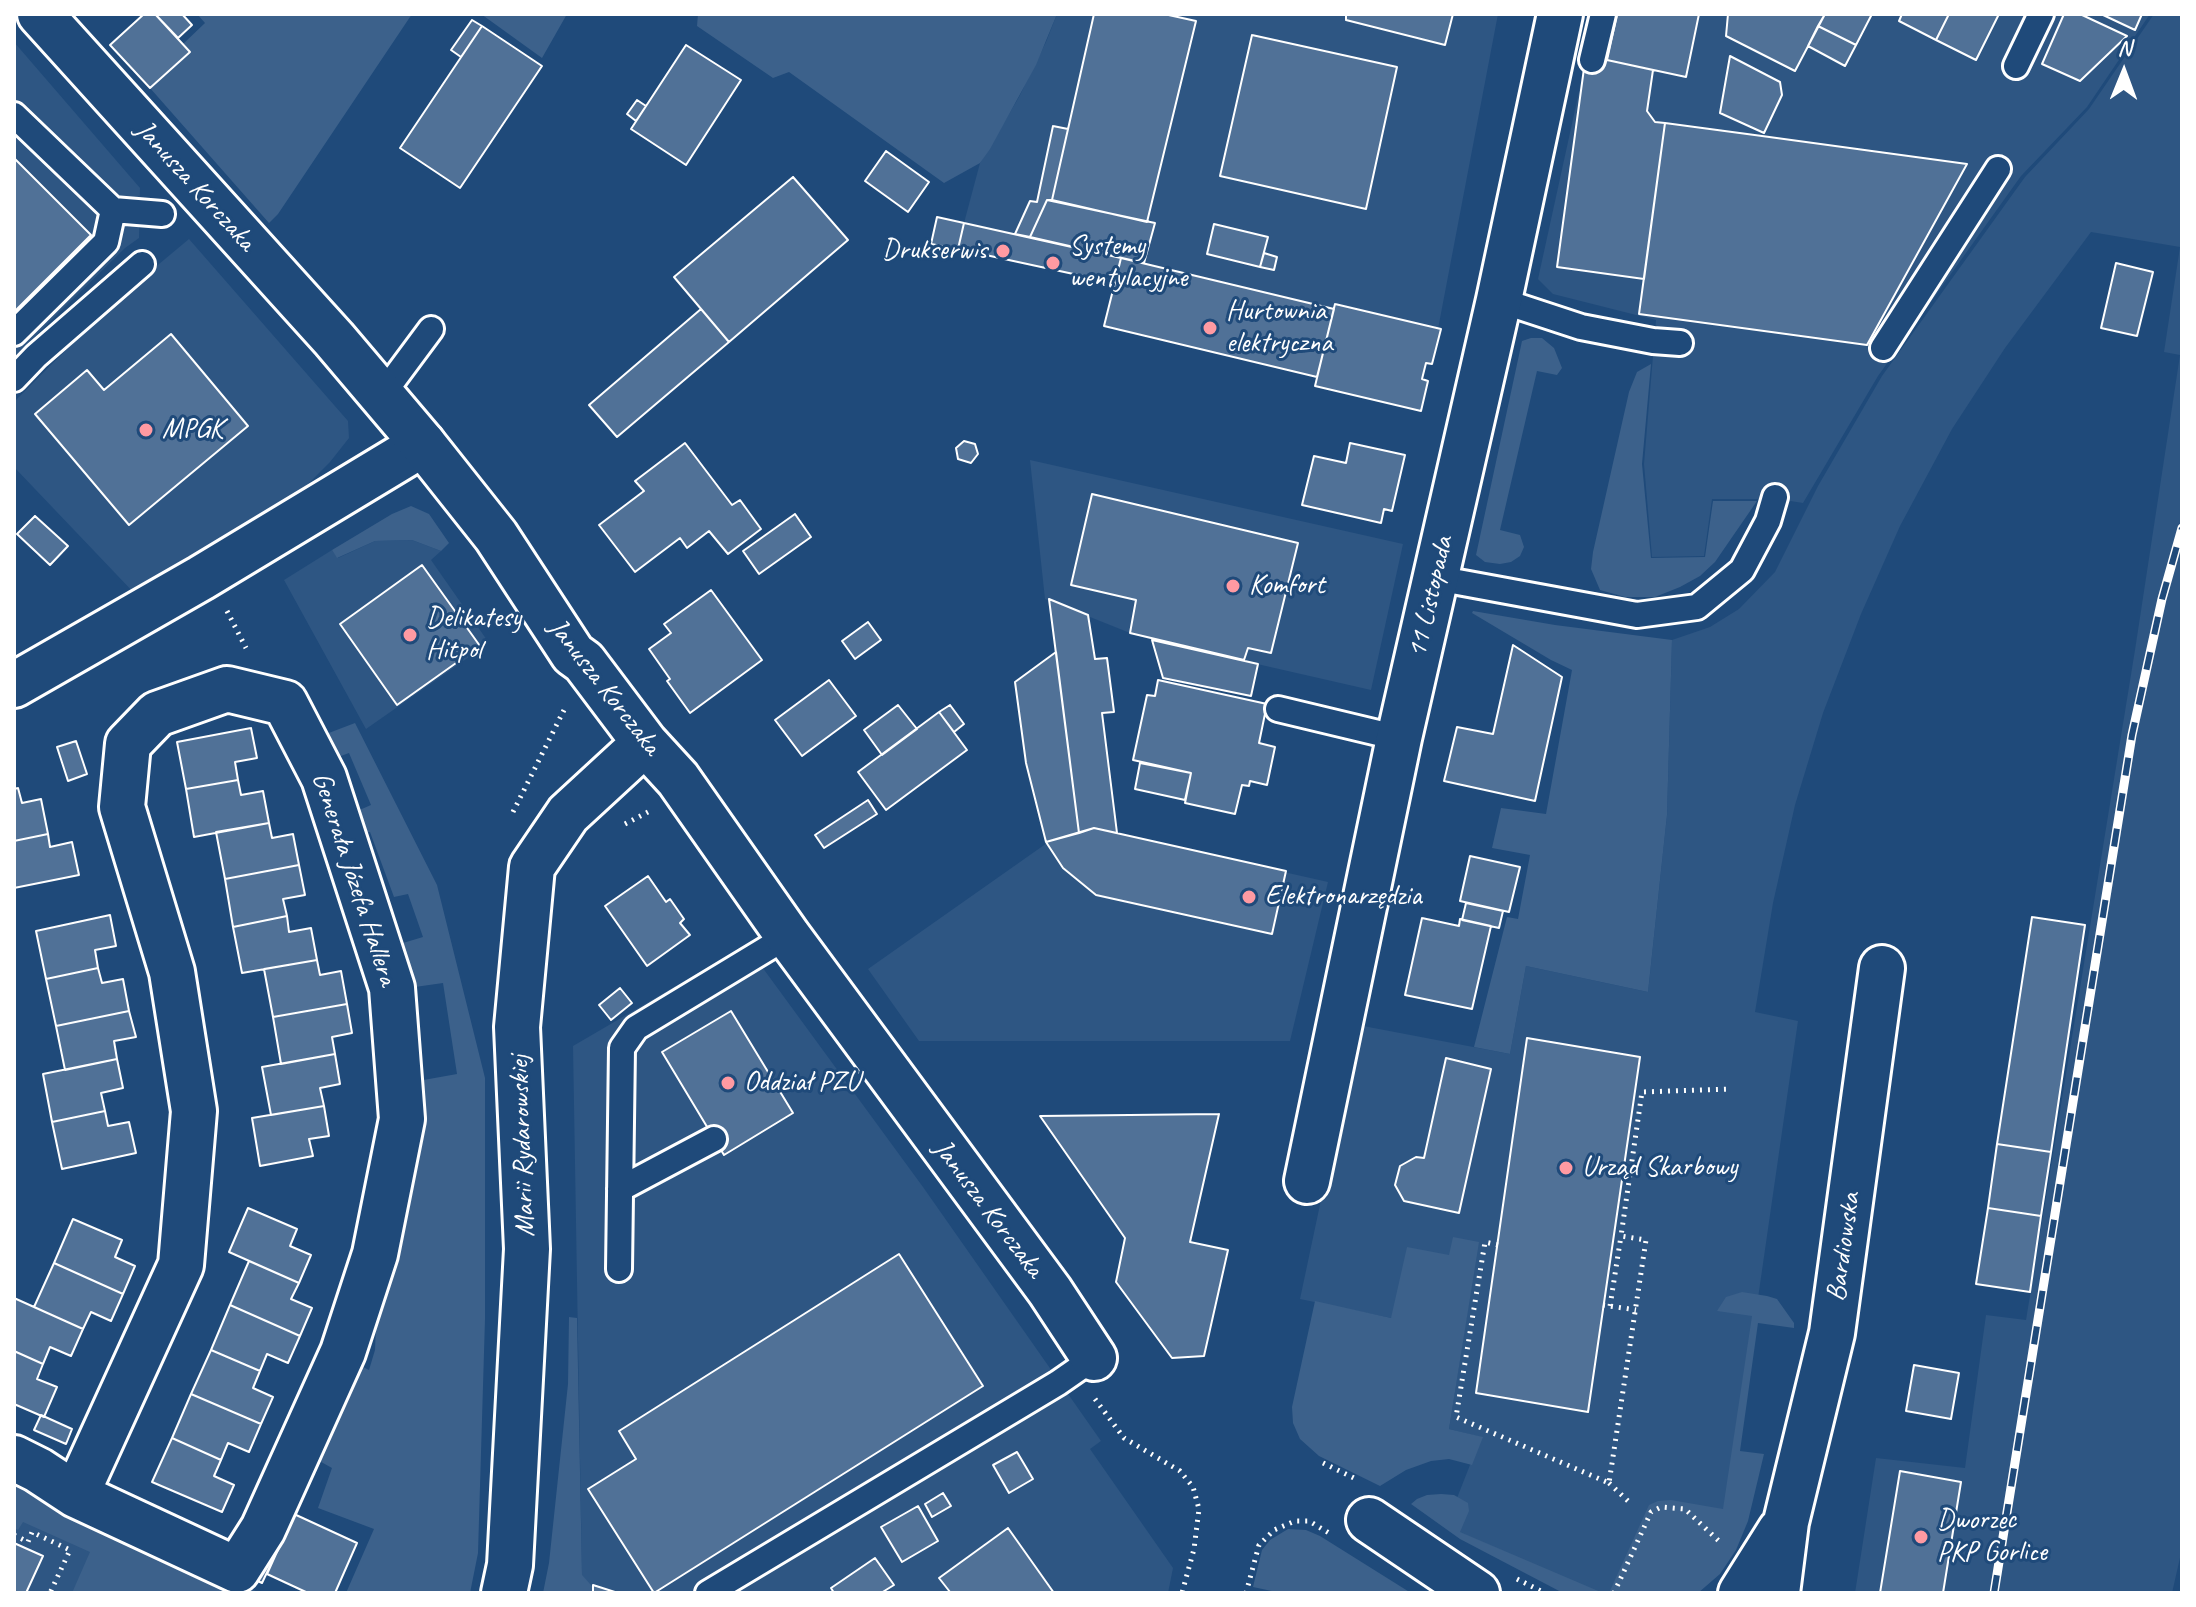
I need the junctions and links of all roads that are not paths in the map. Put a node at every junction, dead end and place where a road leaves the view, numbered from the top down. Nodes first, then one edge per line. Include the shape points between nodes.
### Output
1 (40, 14) edge
2 (1560, 14) edge
3 (1603, 14) edge
4 (2041, 14) edge
5 (1592, 60) dead end
6 (2016, 66) dead end
7 (14, 115) edge
8 (1998, 169) dead end
9 (113, 210) junction
10 (162, 214) dead end
11 (142, 264) dead end
12 (1499, 300) junction
13 (431, 329) dead end
14 (14, 333) edge
15 (1680, 343) dead end
16 (1883, 348) dead end
17 (14, 379) edge
18 (382, 395) junction
19 (423, 444) junction
20 (1775, 497) dead end
21 (1436, 578) junction
22 (14, 685) edge
23 (1278, 709) dead end
24 (1399, 738) junction
25 (645, 743) junction
26 (788, 936) junction
27 (1882, 968) dead end
28 (714, 1139) dead end
29 (1307, 1181) dead end
30 (620, 1189) junction
31 (619, 1269) dead end
32 (1085, 1365) joint
33 (14, 1458) edge
34 (76, 1495) junction
35 (1369, 1520) dead end
36 (1786, 1522) junction
37 (1477, 1592) edge
38 (504, 1593) edge
39 (708, 1593) edge
40 (1741, 1593) edge
41 (1777, 1593) edge

1 - 18 street, Janusza Korczaka
2 - 12 street, 11 Listopada
3 - 5 lane
4 - 6 lane
7 - 9 lane
8 - 16 lane
9 - 10 lane
9 - 14 lane via 106,242
11 - 17 lane
12 - 15 lane via 1581,327
12 - 21 street, 11 Listopada
13 - 18 lane
18 - 19 street, Janusza Korczaka
19 - 22 street
19 - 25 street, Janusza Korczaka via 496,536 573,654
20 - 21 lane via 1742,570 1697,607 1637,615
21 - 24 street, 11 Listopada
23 - 24 lane
24 - 29 street, 11 Listopada
25 - 26 street, Janusza Korczaka via 678,779
25 - 38 street, Marii Rydarowskiej via 568,814 532,867 517,1027 527,1249 510,1565
26 - 30 lane via 636,1028 622,1048
26 - 32 street, Janusza Korczaka via 1050,1291
27 - 36 street, Bardiowska via 1832,1333
28 - 30 lane
30 - 31 lane
32 - 39 lane
33 - 34 street, Generała Józefa Hallera
34 - 34 street, Generała Józefa Hallera via 235,1573 263,1529 343,1352 375,1254 402,1119 392,988 324,778 285,703 227,689 157,714 128,744 122,807 172,972 194,1111 181,1265
35 - 37 street
36 - 40 street, Bardiowska
36 - 41 street, Bardiowska

